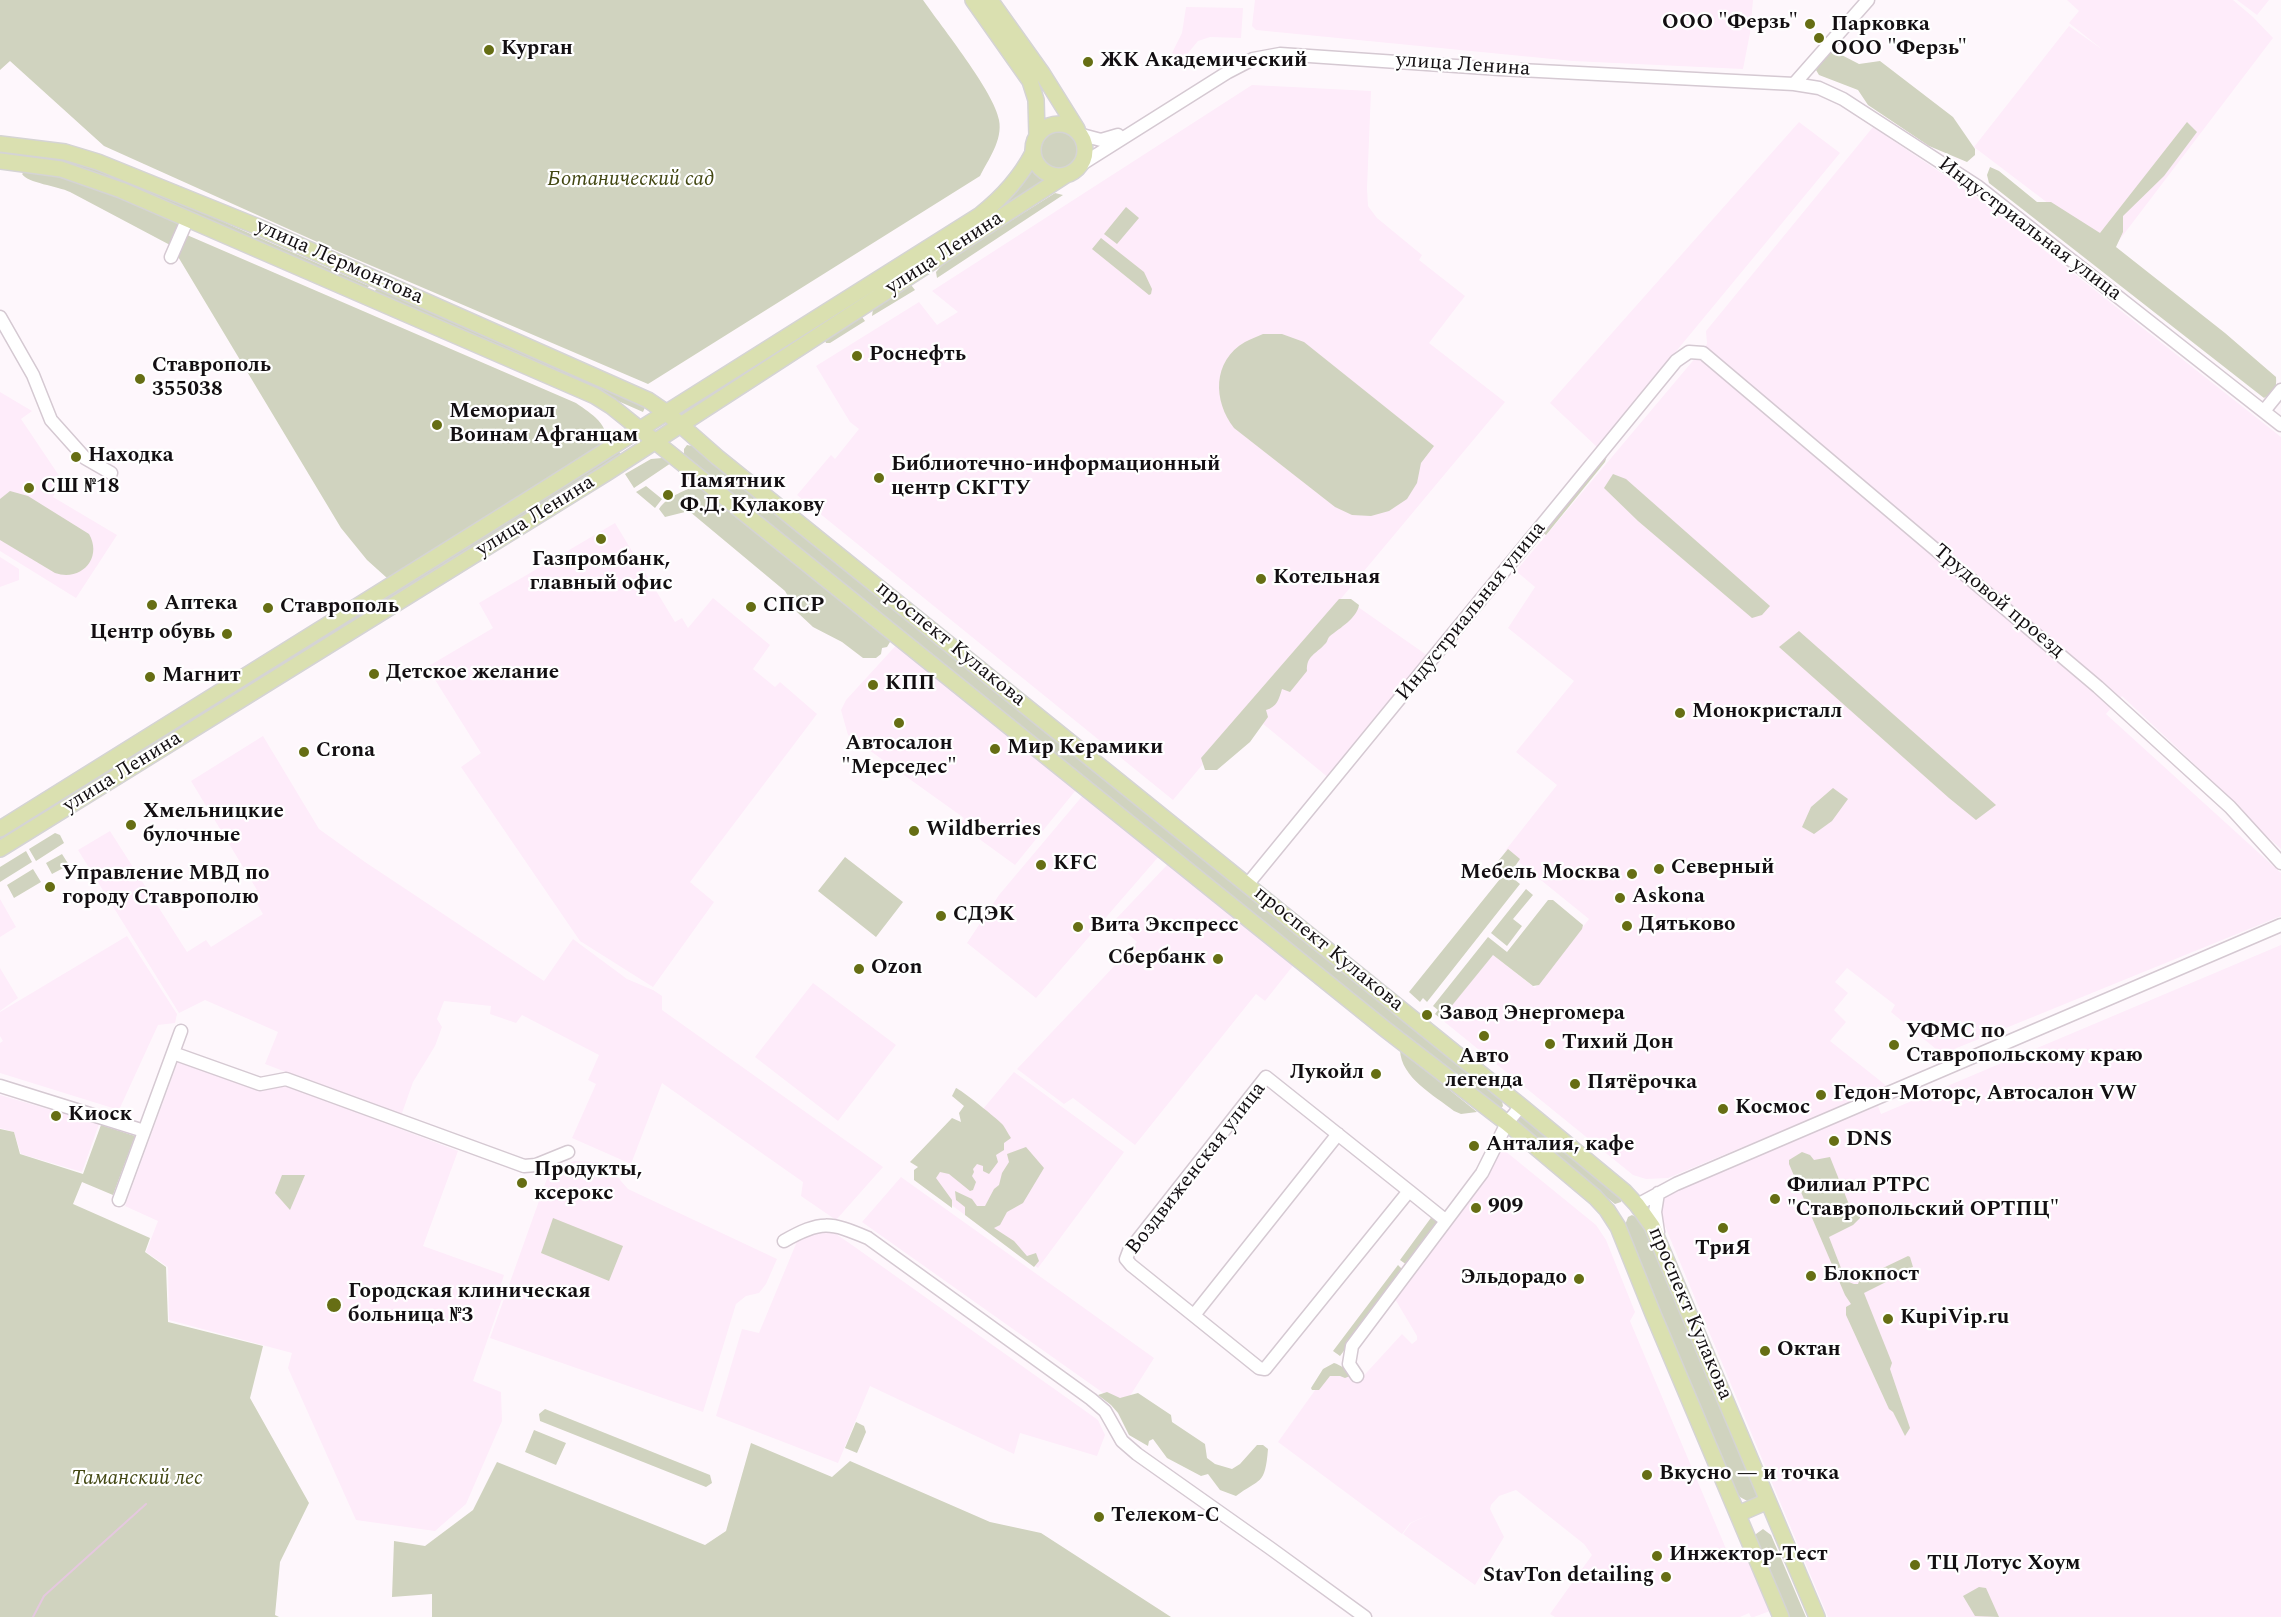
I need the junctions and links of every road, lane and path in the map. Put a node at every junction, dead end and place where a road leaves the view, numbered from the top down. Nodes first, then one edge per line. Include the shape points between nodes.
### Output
1 (973, 0) edge
2 (990, 0) edge
3 (1868, 0) edge
4 (1794, 84) junction
5 (1149, 122) junction
6 (1079, 132) junction
7 (1037, 136) junction
8 (0, 144) edge
9 (1033, 153) junction
10 (0, 161) edge
11 (1082, 164) junction
12 (1066, 175) junction
13 (188, 218) junction
14 (171, 257) dead end
15 (376, 280) junction
16 (368, 299) junction
17 (0, 317) edge
18 (1703, 353) joint
19 (2281, 390) edge
20 (2264, 411) junction
21 (667, 413) junction
22 (680, 425) junction
23 (2281, 425) edge
24 (642, 429) junction
25 (657, 441) junction
26 (111, 473) dead end
27 (0, 829) edge
28 (0, 849) edge
29 (2281, 863) edge
30 (1247, 885) junction
31 (2281, 926) edge
32 (181, 1031) dead end
33 (173, 1053) junction
34 (0, 1086) edge
35 (1521, 1106) junction
36 (1507, 1123) junction
37 (144, 1131) junction
38 (1338, 1134) junction
39 (568, 1152) dead end
40 (1676, 1184) junction
41 (1409, 1191) junction
42 (1648, 1198) junction
43 (119, 1200) dead end
44 (1655, 1212) junction
45 (1614, 1219) junction
46 (1444, 1220) junction
47 (784, 1241) dead end
48 (1661, 1245) junction
49 (1194, 1316) junction
50 (1357, 1376) dead end
51 (1768, 1501) junction
52 (1738, 1514) junction
53 (1365, 1617) edge
54 (1781, 1617) edge
55 (1817, 1617) edge

1 - 7 main road via 1030,81 1036,100
2 - 6 main road
3 - 4 street
4 - 5 street, улица Ленина via 1280,54 1243,63
4 - 20 street, Индустриальная улица via 1819,88 1843,99 1968,179
5 - 6 street, улица Ленина via 1110,139
5 - 11 street, улица Ленина
6 - 7 main road via 1069,125 1051,124
6 - 11 main road via 1085,145
7 - 9 main road
8 - 15 main road, улица Лермонтова via 65,152 98,162
9 - 12 main road via 1048,174
9 - 21 main road, улица Ленина via 1021,175 980,214
10 - 13 main road, улица Лермонтова via 82,175
11 - 12 main road
12 - 22 main road, улица Ленина
13 - 14 street
13 - 16 main road, улица Лермонтова
15 - 16 main road
15 - 21 main road, улица Лермонтова via 648,400
16 - 24 main road, улица Лермонтова via 595,396
17 - 26 street via 33,375 51,420 85,458
18 - 29 street, Трудовой проезд via 2098,687 2230,807
18 - 30 street, Индустриальная улица via 1689,352 1676,362
19 - 20 street
20 - 23 street, Индустриальная улица
21 - 22 main road, проспект Кулакова
21 - 24 main road, улица Ленина
22 - 25 main road, улица Ленина
22 - 30 main road, проспект Кулакова
24 - 25 main road, проспект Кулакова
24 - 27 main road, улица Ленина
25 - 28 main road, улица Ленина
25 - 36 main road, проспект Кулакова
30 - 35 main road, проспект Кулакова
31 - 40 street
32 - 33 street
33 - 37 street
33 - 39 street via 261,1084 286,1079 524,1166
34 - 37 street
35 - 36 street
35 - 42 main road, проспект Кулакова via 1625,1192
36 - 45 main road, проспект Кулакова via 1590,1193
36 - 46 street via 1482,1173
37 - 43 street
38 - 41 street, Воздвиженская улица
38 - 49 street
38 - 49 street, Воздвиженская улица via 1266,1077 1126,1259
40 - 42 street
40 - 44 street via 1660,1200
41 - 46 street, Воздвиженская улица
41 - 49 street, Воздвиженская улица via 1265,1369
42 - 44 street
42 - 45 main road
42 - 48 main road, проспект Кулакова via 1652,1226
44 - 48 street
45 - 52 main road, проспект Кулакова
46 - 50 street via 1352,1346 1349,1365
47 - 53 street via 821,1224 868,1238 1091,1399 1105,1411 1122,1441 1137,1454
48 - 51 main road, проспект Кулакова
51 - 52 main road
51 - 55 main road, проспект Кулакова
52 - 54 main road, проспект Кулакова

